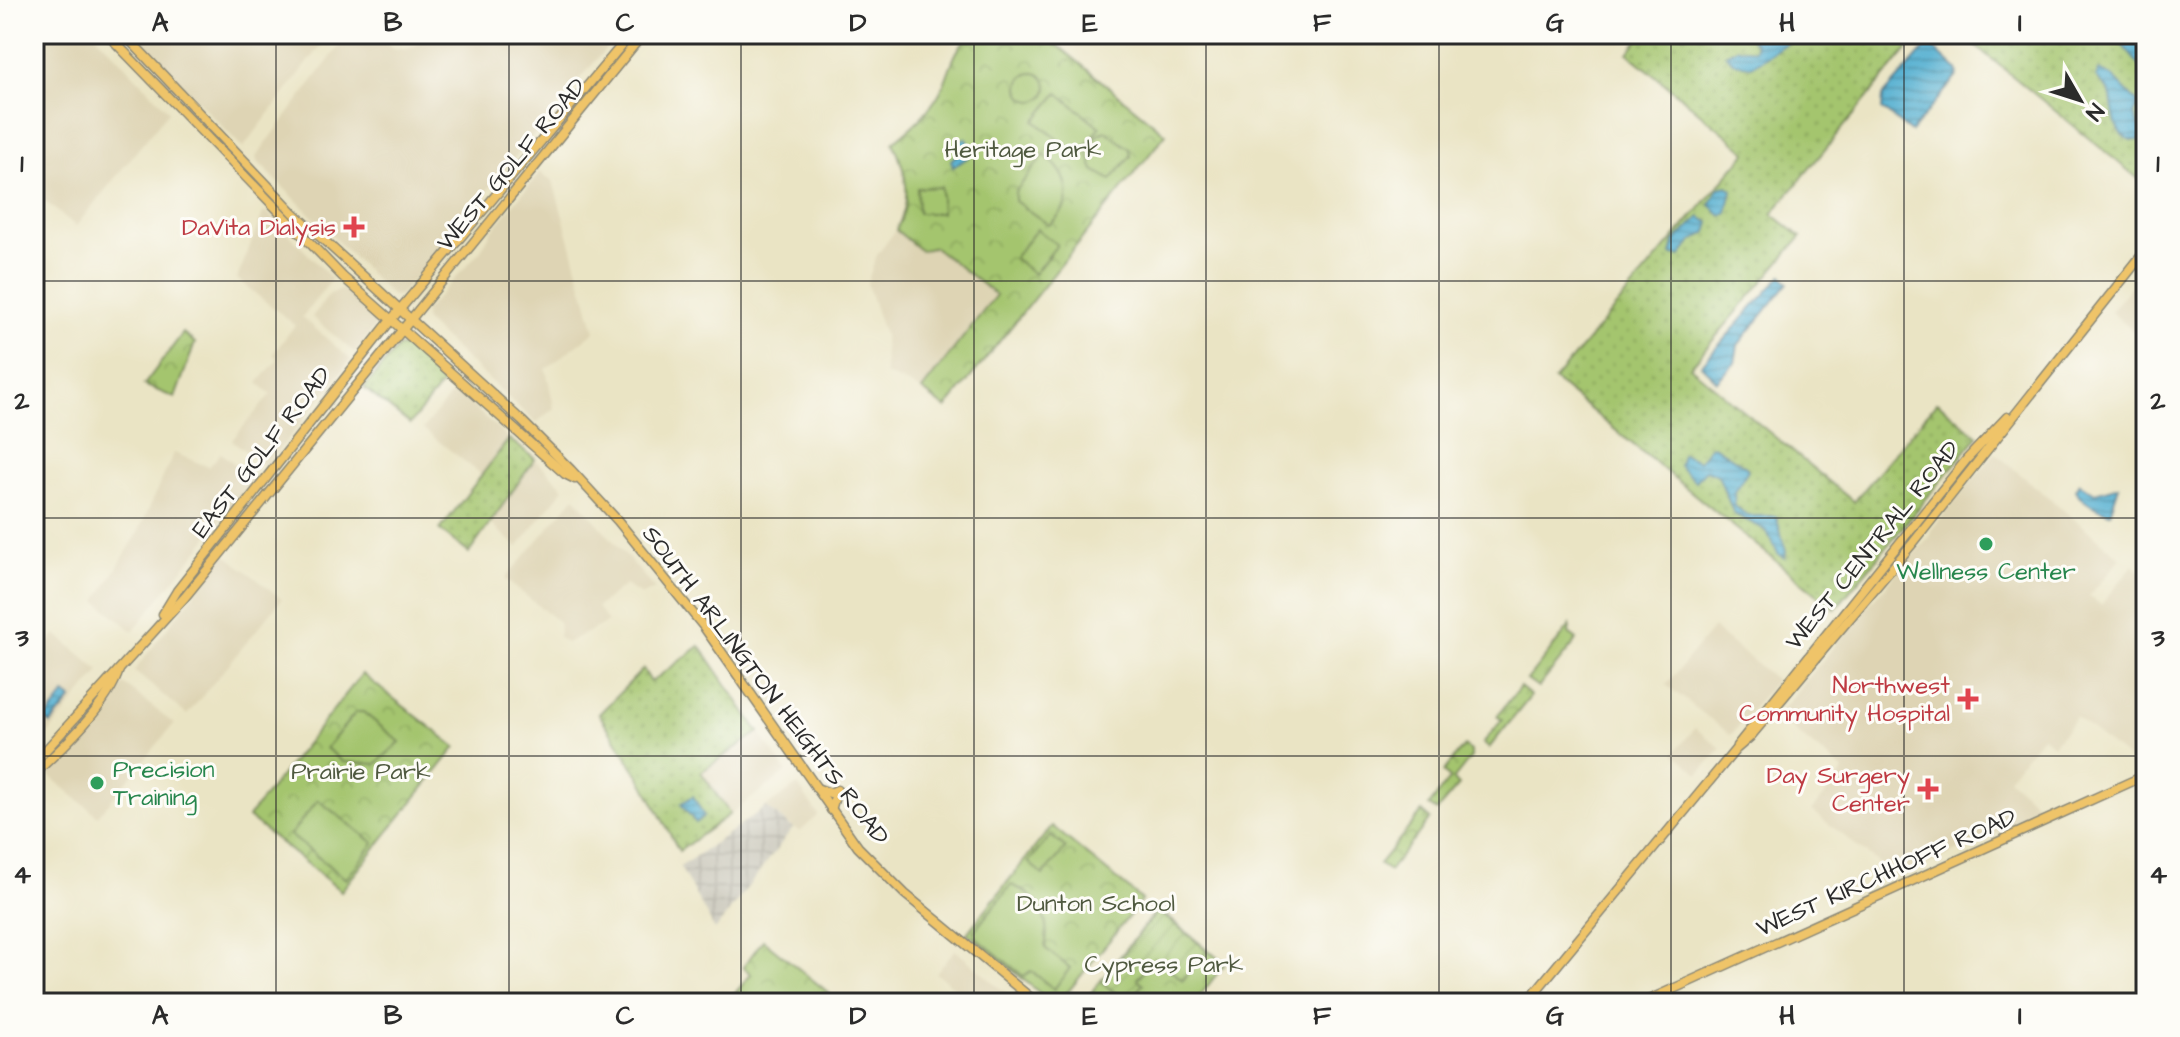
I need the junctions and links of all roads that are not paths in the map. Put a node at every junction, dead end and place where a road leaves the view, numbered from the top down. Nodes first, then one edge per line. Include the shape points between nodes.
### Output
1 (107, 34) edge
2 (124, 34) edge
3 (631, 34) edge
4 (643, 34) edge
5 (2146, 250) edge
6 (399, 310) junction
7 (408, 318) junction
8 (391, 320) junction
9 (400, 328) junction
10 (578, 480) junction
11 (159, 621) junction
12 (119, 670) junction
13 (34, 763) edge
14 (34, 774) edge
15 (2146, 775) edge
16 (815, 788) junction
17 (831, 810) junction
18 (1530, 1000) edge
19 (1037, 1003) edge
20 (1642, 1003) edge

1 - 8 main road, SOUTH ARLINGTON HEIGHTS ROAD via 280,215
2 - 6 main road, SOUTH ARLINGTON HEIGHTS ROAD via 289,207
3 - 6 main road, WEST GOLF ROAD
4 - 7 main road, WEST GOLF ROAD
5 - 18 main road, WEST CENTRAL ROAD via 2016,408 1967,459
6 - 7 main road, SOUTH ARLINGTON HEIGHTS ROAD
6 - 8 main road, EAST GOLF ROAD
7 - 9 main road, EAST GOLF ROAD
7 - 10 main road, SOUTH ARLINGTON HEIGHTS ROAD via 522,421
8 - 9 main road, SOUTH ARLINGTON HEIGHTS ROAD
8 - 11 main road, EAST GOLF ROAD via 177,591
9 - 10 main road, SOUTH ARLINGTON HEIGHTS ROAD
9 - 11 main road, EAST GOLF ROAD via 185,597
10 - 16 main road, SOUTH ARLINGTON HEIGHTS ROAD via 704,627
11 - 12 main road, EAST GOLF ROAD
12 - 13 main road, EAST GOLF ROAD
12 - 14 main road, EAST GOLF ROAD via 83,723
15 - 20 main road, WEST KIRCHHOFF ROAD
16 - 17 main road, SOUTH ARLINGTON HEIGHTS ROAD
16 - 17 main road via 837,790
17 - 19 main road, SOUTH ARLINGTON HEIGHTS ROAD via 858,847 905,894

